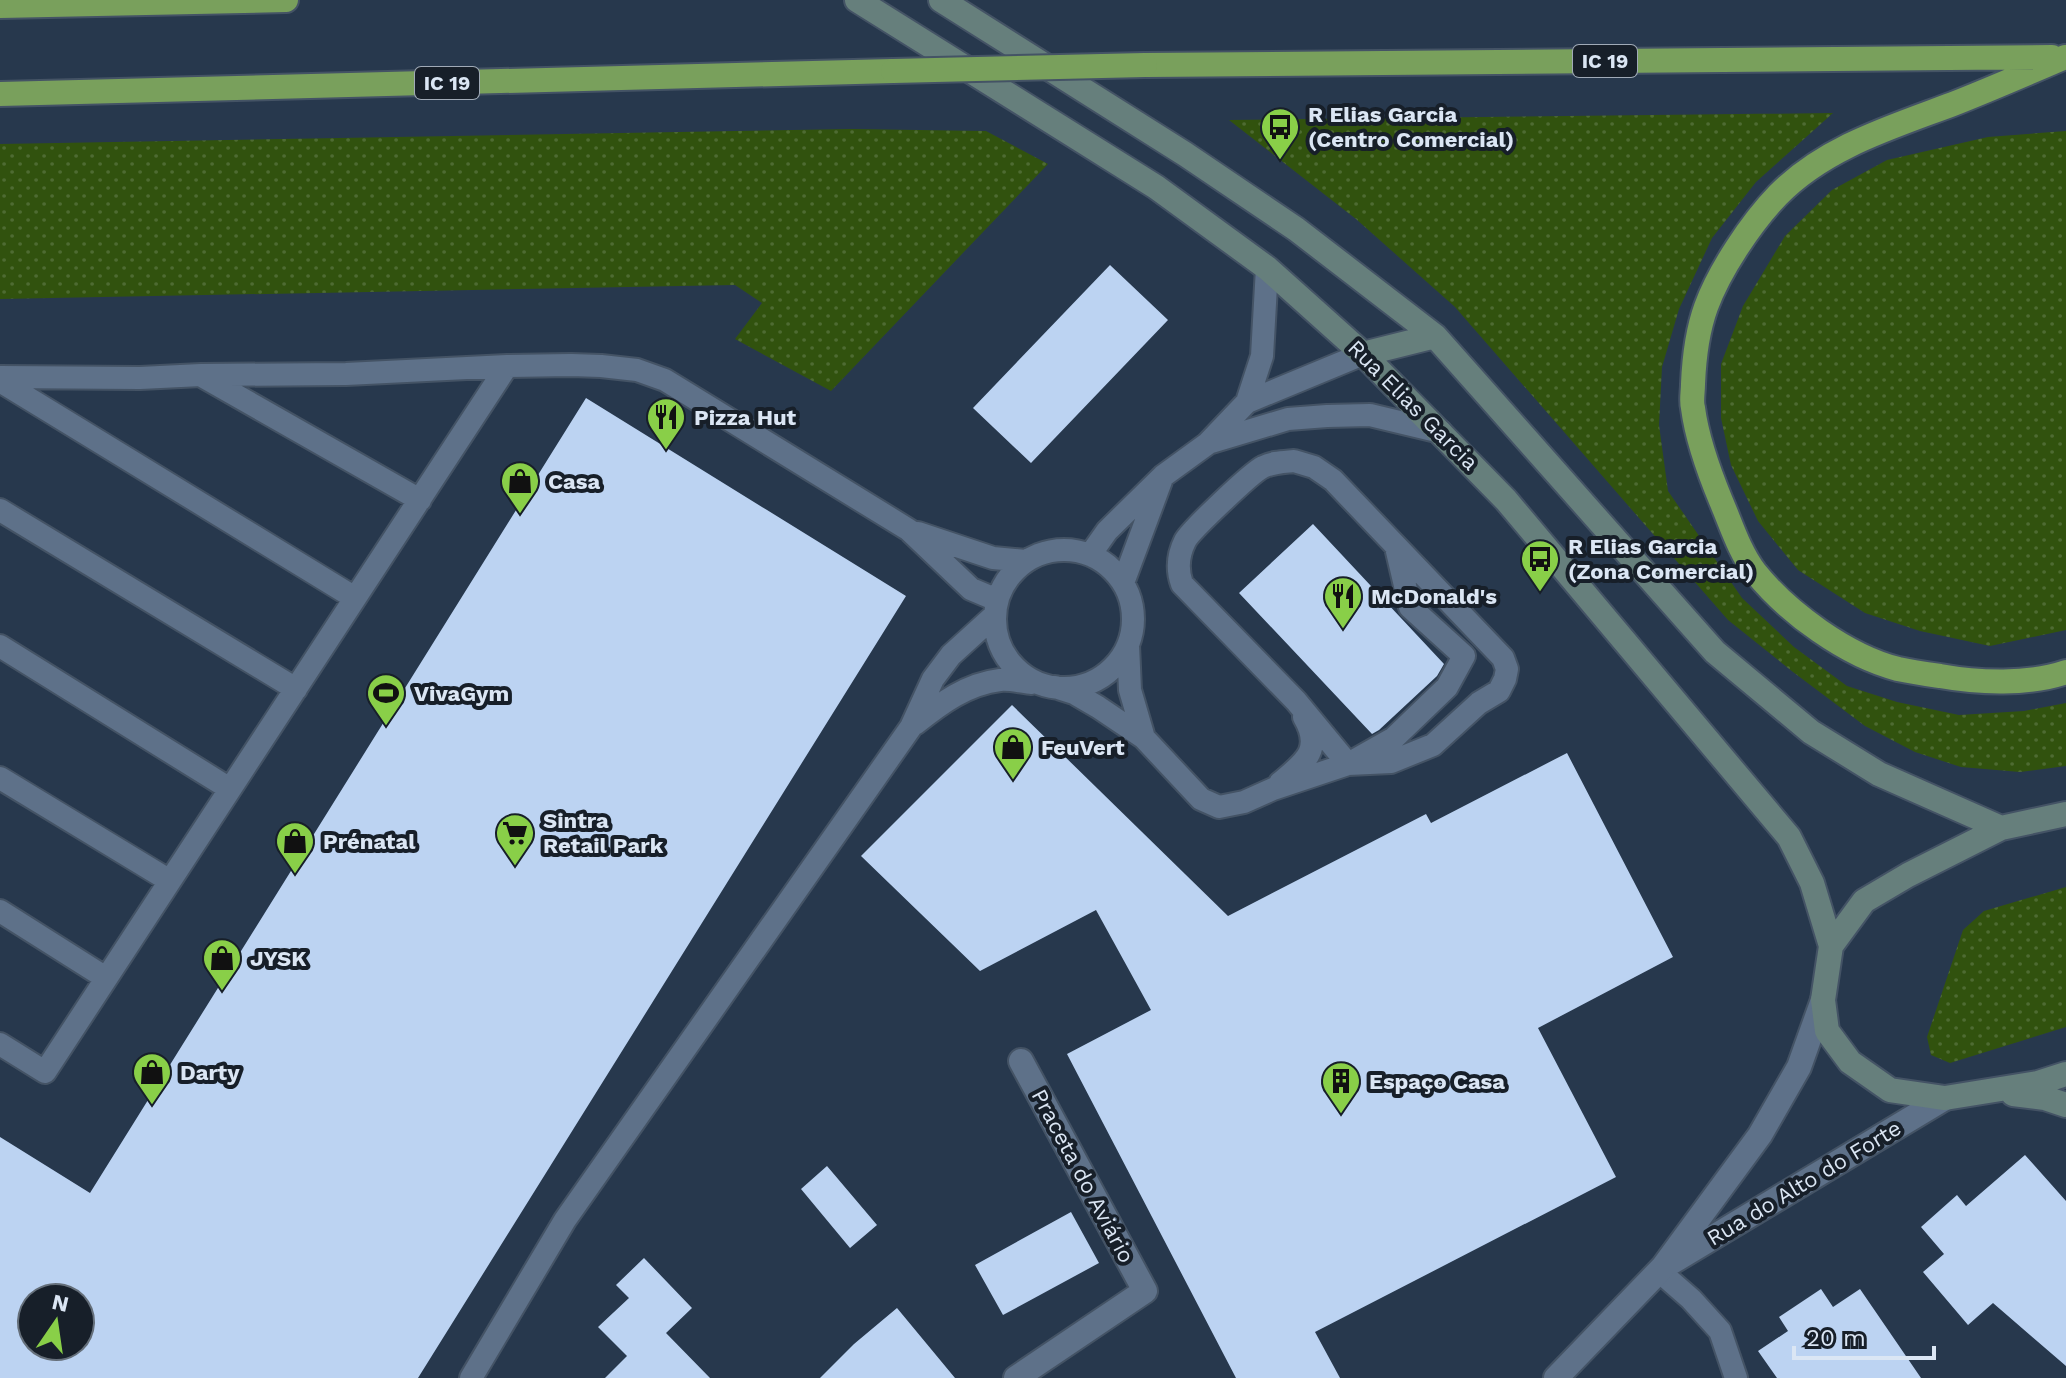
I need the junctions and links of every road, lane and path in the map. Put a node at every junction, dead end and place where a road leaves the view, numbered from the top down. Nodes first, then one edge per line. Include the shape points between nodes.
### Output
1 (286, 0) edge
2 (857, 0) edge
3 (941, 0) edge
4 (0, 6) edge
5 (2065, 57) edge
6 (0, 94) edge
7 (1267, 268) junction
8 (1435, 336) junction
9 (1363, 354) junction
10 (507, 366) junction
11 (201, 375) junction
12 (0, 379) edge
13 (1247, 402) junction
14 (1441, 432) junction
15 (1207, 444) junction
16 (1163, 476) junction
17 (420, 500) junction
18 (0, 510) edge
19 (909, 530) junction
20 (1396, 546) junction
21 (1090, 555) junction
22 (1026, 561) junction
23 (1123, 583) junction
24 (355, 598) junction
25 (996, 607) junction
26 (1128, 645) junction
27 (0, 646) edge
28 (2066, 672) edge
29 (1047, 686) junction
30 (296, 689) junction
31 (1296, 701) junction
32 (911, 727) junction
33 (1144, 738) junction
34 (1348, 764) junction
35 (0, 778) edge
36 (230, 789) junction
37 (1273, 789) junction
38 (2066, 814) edge
39 (2001, 828) junction
40 (170, 881) junction
41 (0, 911) edge
42 (1831, 946) junction
43 (106, 978) junction
44 (1823, 1000) junction
45 (0, 1044) edge
46 (1021, 1061) dead end
47 (2066, 1074) edge
48 (1995, 1091) junction
49 (1945, 1098) junction
50 (2066, 1105) edge
51 (1661, 1269) junction
52 (471, 1378) edge
53 (1016, 1378) edge
54 (1556, 1378) edge
55 (1736, 1378) edge

1 - 4 highway
2 - 7 street, Rua Elias Garcia via 1156,187
3 - 8 street via 1296,229
5 - 6 highway, IC 19, bridge via 1145,65
5 - 28 highway via 1856,141 1780,193 1726,266 1706,308 1693,364 1692,407 1716,489 1754,571 1819,632 1897,669 1960,679 2016,680
7 - 9 street, Rua Elias Garcia
7 - 13 lane via 1262,356
8 - 9 street
8 - 39 street via 1715,652 1811,732 1879,774
9 - 13 lane
9 - 14 street, Rua Elias Garcia
10 - 11 lane
10 - 17 lane
10 - 19 lane via 601,366 665,380
11 - 12 lane
11 - 17 lane
12 - 24 lane
13 - 15 lane
14 - 15 lane via 1370,415 1327,416 1288,419
14 - 42 street, Rua Elias Garcia via 1506,500 1789,837 1812,883
15 - 16 lane
16 - 21 lane
16 - 23 lane
17 - 24 lane
18 - 30 lane
19 - 22 lane via 993,558
19 - 25 lane
20 - 31 lane via 1333,480 1294,461 1258,470 1188,535 1180,555 1182,584
20 - 34 lane via 1410,607 1464,656 1447,687 1394,738
20 - 34 lane via 1503,658 1505,679 1499,691 1433,745 1391,762
21 - 22 lane via 1046,553
21 - 23 lane
22 - 25 lane via 1007,579
23 - 26 lane via 1133,623
24 - 30 lane
25 - 29 lane via 997,636 1005,656 1019,672
25 - 32 lane via 933,679
26 - 29 lane via 1107,673 1091,682 1073,688
26 - 33 lane via 1130,690
27 - 36 lane
29 - 32 lane via 1003,679 973,686
29 - 33 lane via 1074,693
30 - 36 lane
31 - 34 lane
31 - 37 lane via 1313,742 1309,756
32 - 52 lane via 565,1220
33 - 37 lane via 1211,804 1244,802
34 - 37 lane
35 - 40 lane
36 - 40 lane
38 - 39 street
39 - 42 street via 1864,901
40 - 43 lane
41 - 43 lane
42 - 44 street
43 - 45 lane via 45,1072
44 - 49 street via 1827,1031 1850,1062 1890,1090
44 - 51 street, Rua do Alto do Forte via 1799,1067 1760,1135
46 - 53 street, Praceta do Aviário via 1145,1291
47 - 48 street
48 - 49 street
48 - 50 street
49 - 51 street, Rua do Alto do Forte
51 - 54 street, Rua do Alto do Forte
51 - 55 lane via 1720,1331

